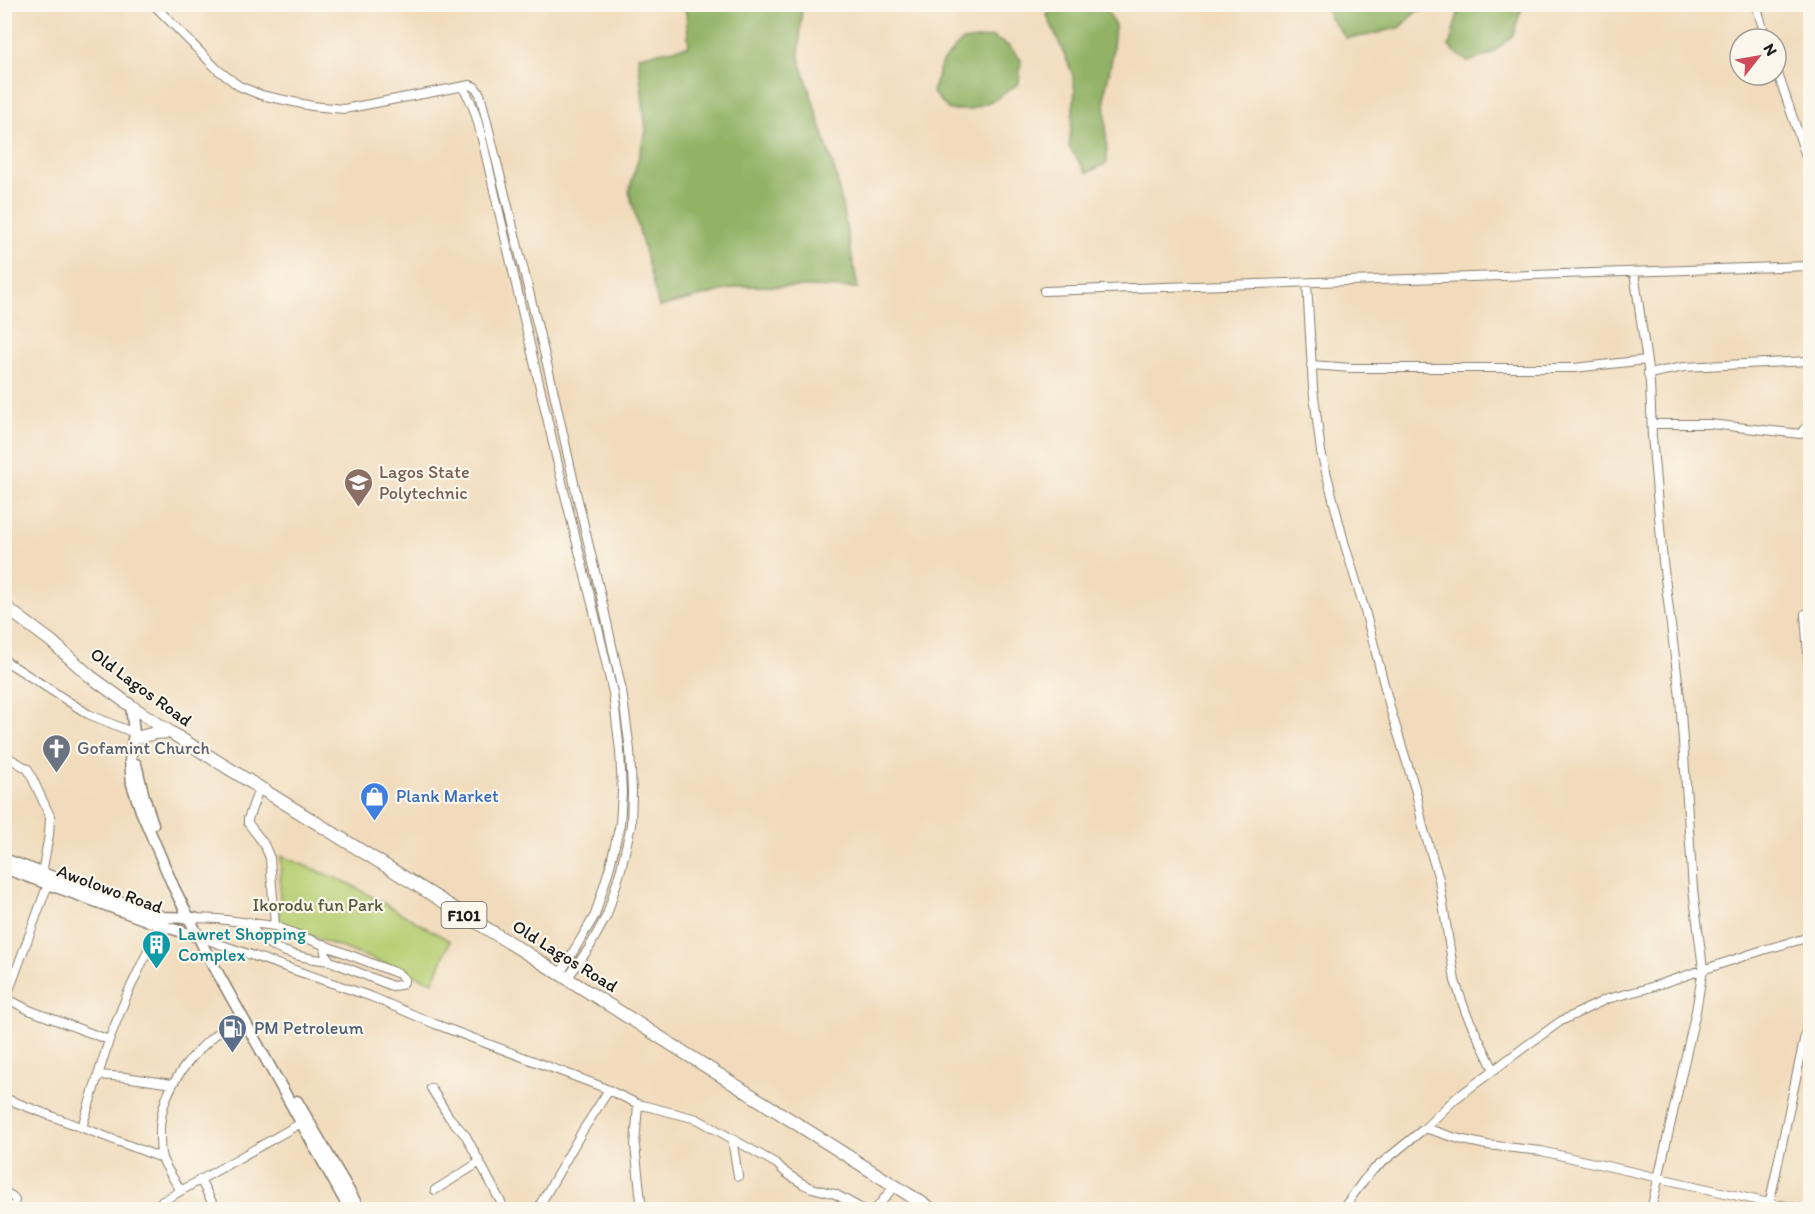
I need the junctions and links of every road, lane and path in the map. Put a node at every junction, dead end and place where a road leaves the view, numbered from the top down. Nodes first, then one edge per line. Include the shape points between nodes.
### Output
1 (153, 4) edge
2 (1756, 4) edge
3 (1763, 27) edge
4 (462, 87) junction
5 (1782, 87) edge
6 (1810, 168) edge
7 (1810, 266) edge
8 (1634, 272) junction
9 (1308, 284) junction
10 (1044, 291) dead end
11 (1646, 360) junction
12 (1810, 361) edge
13 (1311, 365) junction
14 (1648, 374) junction
15 (1652, 424) junction
16 (1804, 429) dead end
17 (4, 606) edge
18 (1805, 614) dead end
19 (4, 660) edge
20 (1810, 682) edge
21 (1810, 695) edge
22 (131, 706) junction
23 (147, 717) junction
24 (1810, 726) edge
25 (170, 732) junction
26 (137, 735) junction
27 (4, 755) edge
28 (259, 789) junction
29 (4, 860) edge
30 (4, 868) edge
31 (42, 873) junction
32 (48, 884) junction
33 (192, 918) junction
34 (249, 922) junction
35 (160, 925) junction
36 (274, 926) junction
37 (1810, 937) edge
38 (202, 938) junction
39 (324, 944) junction
40 (330, 961) junction
41 (1703, 969) junction
42 (563, 976) junction
43 (5, 1000) edge
44 (1810, 1012) edge
45 (241, 1014) junction
46 (109, 1040) junction
47 (1494, 1070) junction
48 (98, 1075) junction
49 (172, 1084) junction
50 (431, 1088) dead end
51 (609, 1090) junction
52 (4, 1098) edge
53 (638, 1104) junction
54 (301, 1124) junction
55 (82, 1127) junction
56 (1425, 1128) junction
57 (732, 1139) junction
58 (162, 1158) junction
59 (480, 1162) junction
60 (738, 1176) dead end
61 (200, 1179) junction
62 (1657, 1179) junction
63 (895, 1185) junction
64 (180, 1190) junction
65 (435, 1190) dead end
66 (4, 1192) edge
67 (1769, 1206) edge
68 (354, 1208) edge
69 (13, 1209) edge
70 (147, 1209) edge
71 (216, 1209) edge
72 (505, 1209) edge
73 (537, 1209) edge
74 (642, 1209) edge
75 (864, 1209) edge
76 (875, 1209) edge
77 (933, 1209) edge
78 (1342, 1209) edge
79 (1651, 1209) edge
80 (1807, 1209) edge

1 - 4 street via 218,70 239,86 261,95 344,109
2 - 3 street
4 - 42 street via 477,122 600,636 613,693 620,752 620,824 610,866 595,915
4 - 42 street via 470,85 480,94 604,609 630,750 631,825 621,869 607,915 589,948
5 - 6 street
7 - 8 street
8 - 9 street
8 - 11 street
9 - 10 street
9 - 13 street
11 - 13 street via 1566,369
11 - 14 street
12 - 14 street via 1684,367
13 - 47 street via 1321,452 1439,879 1455,981
14 - 15 street
15 - 16 street via 1710,424 1801,434
15 - 41 street
17 - 22 main road, Old Lagos Road / F101
18 - 20 street
19 - 26 street via 88,714
21 - 24 street
22 - 23 main road, Old Lagos Road / F101
22 - 26 main road
23 - 25 main road, Old Lagos Road / F101
23 - 26 main road
25 - 26 main road
25 - 28 main road, Old Lagos Road / F101
26 - 33 main road via 136,764 144,797
27 - 31 street via 28,769 50,816
28 - 36 street via 248,823 270,858
28 - 42 main road, Old Lagos Road / F101
29 - 31 main road, Awolowo Road
30 - 32 main road, Awolowo Road
31 - 33 main road, Awolowo Road via 163,917
32 - 35 main road, Awolowo Road
32 - 43 street
33 - 34 street
33 - 38 main road
34 - 36 street
34 - 40 street via 258,936 286,953
35 - 38 main road, Awolowo Road
35 - 46 street
36 - 39 street
37 - 41 street
38 - 45 main road
38 - 51 street via 356,991
38 - 68 main road
39 - 40 street
39 - 40 street via 399,974 404,982 392,986
41 - 47 street via 1607,999 1576,1013
41 - 62 street
42 - 63 main road, Old Lagos Road / F101
43 - 46 street
44 - 67 street
45 - 49 street via 202,1046
45 - 54 main road
46 - 48 street
47 - 56 street
48 - 49 street
48 - 55 street
49 - 58 street via 160,1118
50 - 59 street
51 - 53 street
51 - 73 street
52 - 55 street
53 - 57 street via 697,1119
53 - 74 street via 635,1146
54 - 61 street
54 - 68 main road
55 - 58 street
56 - 62 street via 1459,1139 1541,1151
56 - 78 street via 1373,1170
57 - 60 street
57 - 75 street via 803,1184
58 - 64 street
59 - 65 street
59 - 72 street
61 - 64 street
61 - 71 street
62 - 67 street
62 - 79 street
63 - 76 street
63 - 77 main road, Old Lagos Road / F101
64 - 70 street
66 - 69 street via 15,1200
67 - 80 street

